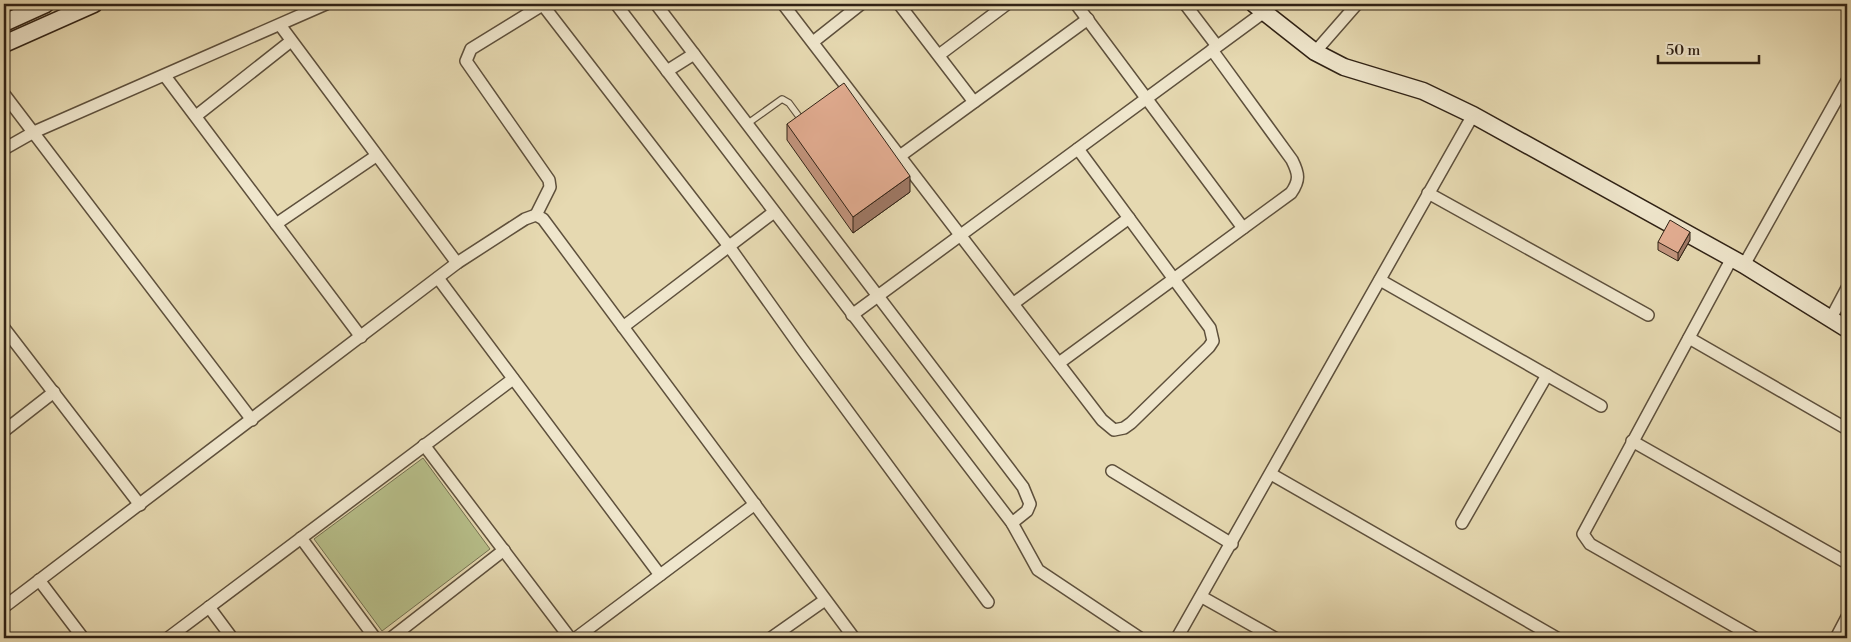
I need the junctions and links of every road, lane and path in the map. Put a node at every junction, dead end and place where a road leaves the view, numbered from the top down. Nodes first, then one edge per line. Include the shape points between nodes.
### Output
1 (46, 4) edge
2 (94, 4) edge
3 (326, 4) edge
4 (543, 4) edge
5 (616, 4) edge
6 (656, 4) edge
7 (783, 4) edge
8 (861, 4) edge
9 (899, 4) edge
10 (1007, 4) edge
11 (1076, 4) edge
12 (1185, 4) edge
13 (1357, 4) edge
14 (1259, 8) edge
15 (1088, 19) junction
16 (4, 23) edge
17 (280, 25) junction
18 (291, 42) junction
19 (813, 42) junction
20 (4, 44) edge
21 (1215, 48) junction
22 (1315, 52) junction
23 (694, 54) junction
24 (938, 56) junction
25 (667, 71) junction
26 (165, 76) junction
27 (1847, 81) edge
28 (4, 94) edge
29 (1147, 98) junction
30 (974, 102) junction
31 (1473, 115) junction
32 (196, 116) junction
33 (803, 122) edge
34 (747, 124) junction
35 (34, 132) junction
36 (4, 149) edge
37 (1078, 149) junction
38 (376, 156) junction
39 (900, 156) junction
40 (1428, 193) junction
41 (774, 212) junction
42 (536, 215) junction
43 (1129, 218) junction
44 (276, 224) junction
45 (1242, 228) junction
46 (961, 235) junction
47 (728, 245) junction
48 (1738, 261) junction
49 (457, 263) junction
50 (438, 278) junction
51 (1174, 278) junction
52 (1380, 280) junction
53 (1847, 288) edge
54 (878, 296) junction
55 (1014, 303) junction
56 (852, 315) junction
57 (1648, 315) dead end
58 (1830, 320) junction
59 (623, 326) junction
60 (4, 328) edge
61 (1847, 329) edge
62 (361, 337) junction
63 (1689, 338) junction
64 (1060, 363) junction
65 (1547, 375) junction
66 (513, 379) junction
67 (54, 392) junction
68 (1601, 406) dead end
69 (252, 420) junction
70 (1847, 428) edge
71 (4, 431) edge
72 (1632, 441) junction
73 (424, 445) junction
74 (1112, 471) dead end
75 (1271, 474) junction
76 (755, 504) junction
77 (140, 505) junction
78 (1012, 523) junction
79 (1462, 523) dead end
80 (300, 538) junction
81 (1232, 544) junction
82 (504, 550) junction
83 (1847, 563) edge
84 (660, 575) junction
85 (39, 580) junction
86 (1202, 597) junction
87 (825, 600) junction
88 (988, 602) dead end
89 (4, 607) edge
90 (209, 607) junction
91 (1847, 617) edge
92 (1542, 635) edge
93 (83, 638) edge
94 (168, 638) edge
95 (232, 638) edge
96 (375, 638) edge
97 (392, 638) edge
98 (570, 638) edge
99 (576, 638) edge
100 (771, 638) edge
101 (854, 638) edge
102 (1140, 638) edge
103 (1177, 638) edge
104 (1275, 638) edge
105 (1557, 638) edge
106 (1755, 638) edge
107 (1836, 638) edge

1 - 16 street
2 - 20 street
3 - 17 street
4 - 42 street via 471,48 466,61 549,180 550,187
4 - 47 street
5 - 25 street
6 - 23 street
7 - 19 street
8 - 19 street
9 - 24 street
10 - 24 street
11 - 15 street
12 - 21 street
13 - 22 street
14 - 21 street
14 - 22 street
15 - 29 street
15 - 30 street
17 - 18 street
17 - 26 street
18 - 32 street
18 - 38 street
19 - 39 street
21 - 29 street
21 - 45 street via 1299,174 1291,192
22 - 31 street via 1344,67 1423,91
23 - 25 street
23 - 34 street
24 - 30 street
25 - 41 street
26 - 32 street
26 - 35 street
27 - 48 street
28 - 35 street
29 - 37 street
29 - 45 street
30 - 39 street
31 - 40 street
31 - 48 street
32 - 44 street
33 - 34 lane via 782,99
34 - 54 street
35 - 36 street
35 - 69 street
37 - 43 street
37 - 46 street
38 - 44 street
38 - 49 street
39 - 46 street
40 - 52 street
40 - 57 street
41 - 47 street
41 - 56 street
42 - 49 street
42 - 59 street via 543,219
43 - 51 street
43 - 55 street
44 - 62 street
45 - 51 street
46 - 54 street
46 - 55 street
47 - 59 street
47 - 88 street
48 - 58 street
48 - 63 street
49 - 50 street
50 - 62 street
50 - 66 street
51 - 64 street
51 - 64 street via 1210,328 1213,341 1124,428 1114,430 1108,427
52 - 65 street
52 - 75 street
53 - 58 street
54 - 56 street
54 - 78 street via 1023,487 1030,504 1027,511
55 - 64 street
56 - 78 street
58 - 61 street
59 - 76 street
60 - 67 street
62 - 69 street
63 - 70 street
63 - 72 street
65 - 68 street
65 - 79 street
66 - 73 street
66 - 84 street
67 - 71 street
67 - 77 street
69 - 77 street
72 - 83 street
72 - 106 street via 1585,527 1585,540
73 - 80 street
73 - 82 street
74 - 81 street
75 - 81 street
75 - 92 street
76 - 84 street
76 - 87 street
77 - 85 street
78 - 102 street via 1038,570
80 - 90 street
80 - 96 street
81 - 86 street
82 - 97 street
82 - 98 street
84 - 99 street
85 - 89 street
85 - 93 street
86 - 103 street
86 - 104 street
87 - 100 street
87 - 101 street
90 - 94 street
90 - 95 street
91 - 107 street
92 - 105 street

